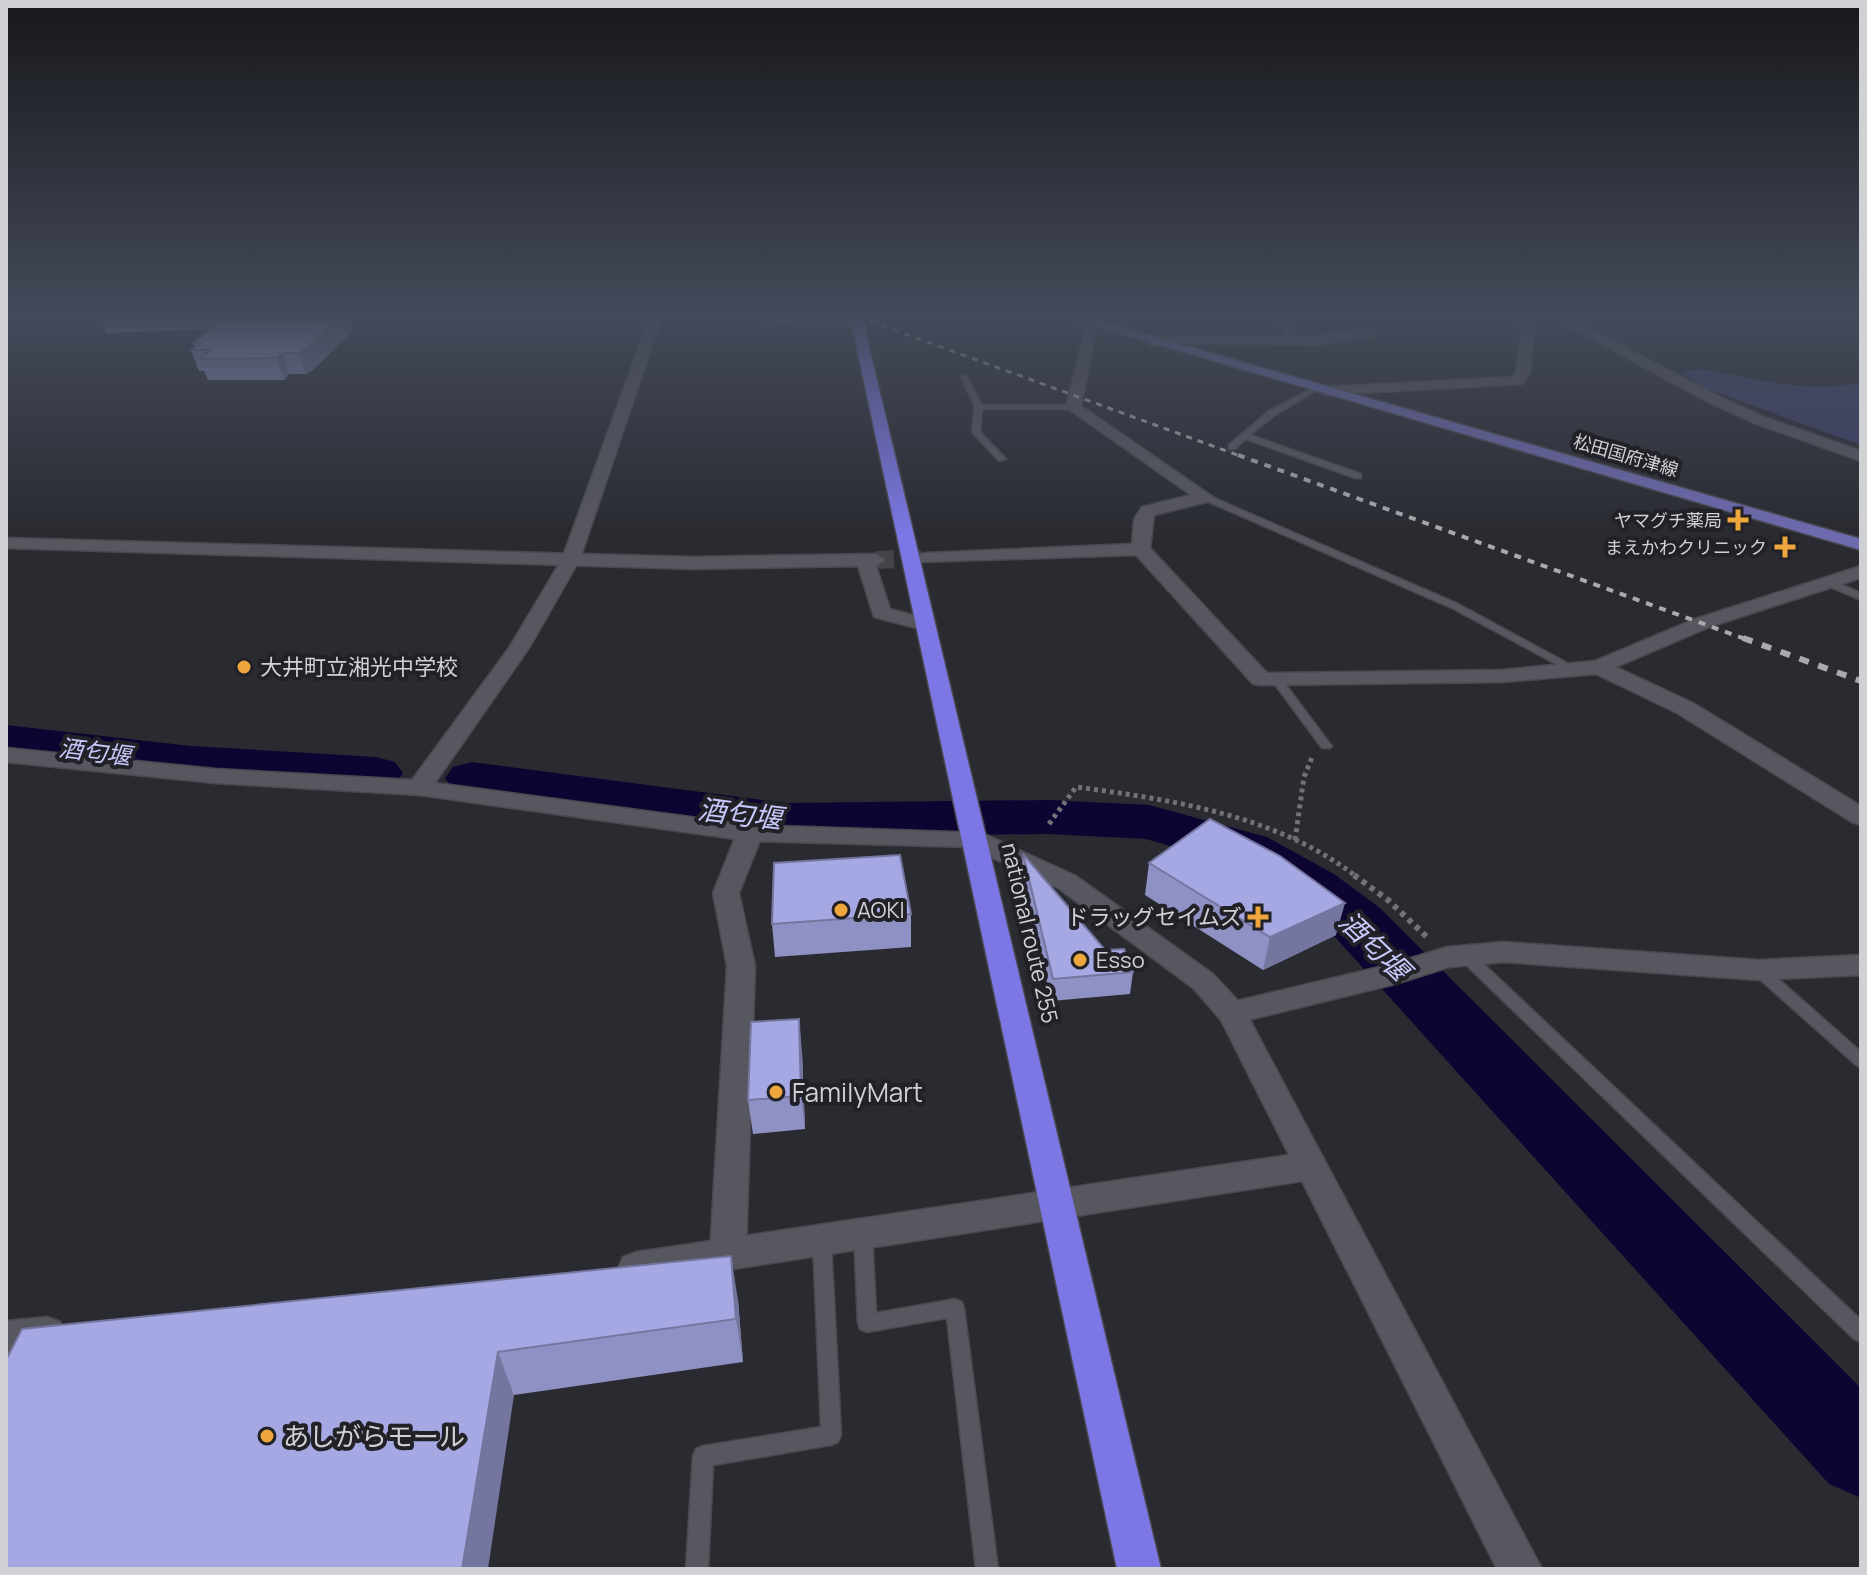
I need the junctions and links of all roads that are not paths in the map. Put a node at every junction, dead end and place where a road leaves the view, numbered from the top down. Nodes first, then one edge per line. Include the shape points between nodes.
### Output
1 (630, 386) edge
2 (871, 386) edge
3 (969, 386) edge
4 (1078, 386) edge
5 (1309, 386) edge
6 (1397, 386) edge
7 (1689, 386) edge
8 (1321, 390) junction
9 (979, 407) junction
10 (1073, 407) junction
11 (1245, 436) junction
12 (1232, 447) dead end
13 (1861, 456) edge
14 (1002, 459) dead end
15 (1358, 476) dead end
16 (1205, 497) junction
17 (6, 543) edge
18 (1861, 545) edge
19 (1141, 549) junction
20 (926, 558) tunnel mouth
21 (571, 559) junction
22 (1861, 572) edge
23 (1830, 581) junction
24 (1861, 588) edge
25 (1861, 597) edge
26 (924, 624) junction
27 (1599, 667) junction
28 (1575, 670) junction
29 (1276, 679) junction
30 (1321, 747) road end
31 (6, 755) edge
32 (419, 788) junction
33 (1861, 817) edge
34 (750, 833) junction
35 (972, 834) junction
36 (1451, 956) junction
37 (1861, 965) edge
38 (1759, 970) junction
39 (1232, 1013) junction
40 (1861, 1061) edge
41 (1311, 1166) junction
42 (1058, 1206) junction
43 (863, 1234) junction
44 (822, 1240) junction
45 (728, 1253) junction
46 (605, 1273) edge
47 (83, 1332) edge
48 (1861, 1333) edge
49 (6, 1339) edge
50 (697, 1569) edge
51 (987, 1569) edge
52 (1139, 1569) edge
53 (1520, 1569) edge

1 - 21 street
2 - 26 highway, national route 255
3 - 9 lane
4 - 10 street
5 - 8 main road, 松田国府津線
6 - 8 street
7 - 13 street via 1759,420
8 - 11 lane via 1272,413
8 - 18 main road, 松田国府津線
9 - 10 lane
9 - 14 lane via 976,432
10 - 16 street
11 - 12 lane
11 - 15 lane
16 - 19 street via 1148,511
16 - 28 lane via 1442,600
17 - 21 street
19 - 20 street
19 - 29 street via 1261,679
21 - 26 street via 871,560 881,613
21 - 32 street via 532,632
22 - 23 street
23 - 24 lane
23 - 25 lane
23 - 27 street via 1702,623
26 - 35 highway, national route 255
27 - 28 street
27 - 33 street via 1685,708
28 - 29 street
29 - 30 lane
31 - 32 street via 215,776
32 - 34 street
34 - 35 street
34 - 45 street via 726,893 741,966
35 - 39 street via 1067,882 1203,981
35 - 42 highway, national route 255
36 - 38 street via 1503,952
36 - 39 street
36 - 48 lane
37 - 38 street
38 - 40 lane
39 - 41 street
41 - 42 street
41 - 53 street
42 - 43 street
42 - 52 highway, national route 255
43 - 44 street
43 - 51 lane via 867,1323 955,1308
44 - 45 street
44 - 50 lane via 831,1435 703,1456
45 - 46 street
47 - 49 street

